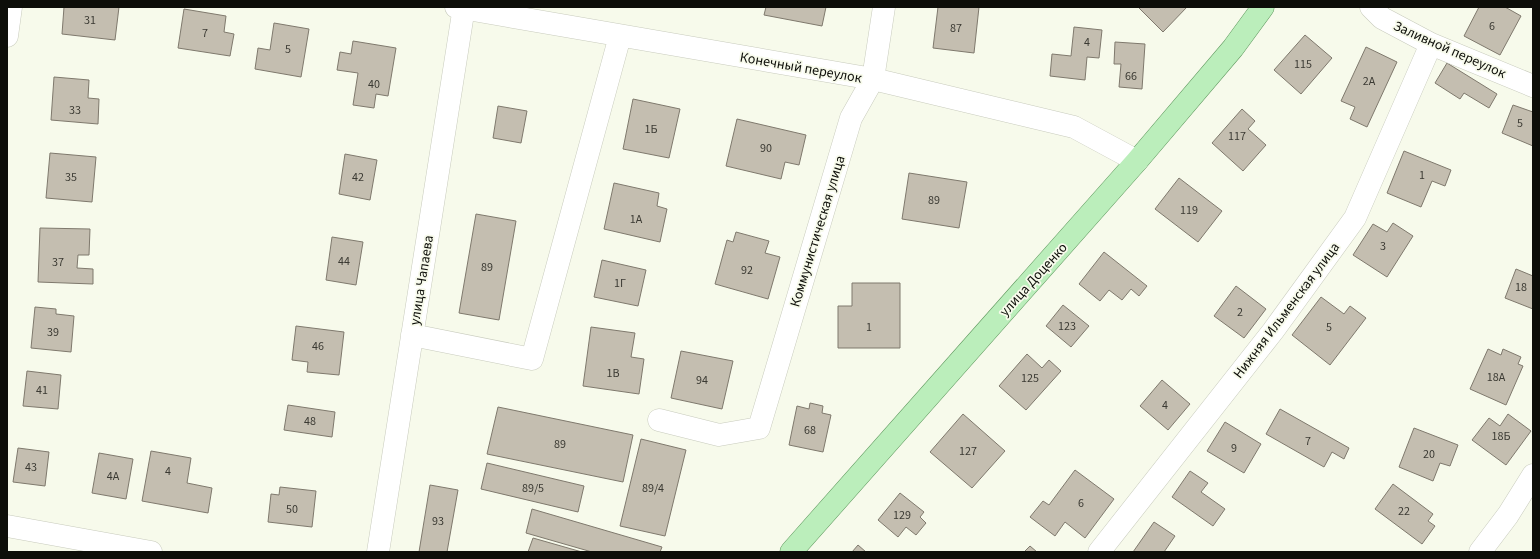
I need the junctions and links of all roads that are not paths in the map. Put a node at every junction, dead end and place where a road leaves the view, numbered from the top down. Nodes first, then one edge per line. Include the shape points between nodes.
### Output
1 (11, 7) edge
2 (461, 7) edge
3 (884, 7) edge
4 (1371, 7) edge
5 (1266, 9) edge
6 (7, 36) edge
7 (620, 36) junction
8 (1431, 44) junction
9 (873, 79) junction
10 (1533, 86) edge
11 (1137, 161) junction
12 (412, 335) junction
13 (659, 420) dead end
14 (1533, 475) edge
15 (7, 526) edge
16 (151, 552) edge
17 (378, 552) edge
18 (791, 552) edge
19 (1099, 552) edge
20 (1480, 552) edge

1 - 6 street
2 - 7 street, Конечный переулок
2 - 12 street, улица Чапаева
3 - 9 street, Коммунистическая улица
4 - 8 street, Заливной переулок via 1382,18
5 - 11 main road, улица Доценко
7 - 9 street, Конечный переулок
7 - 12 street via 532,359
8 - 10 street, Заливной переулок
8 - 19 street, Нижняя Ильменская улица via 1354,218 1273,331
9 - 11 street, Конечный переулок via 1074,127
9 - 13 street, Коммунистическая улица via 851,118 759,428 719,435
11 - 18 main road, улица Доценко
12 - 17 street, улица Чапаева
14 - 20 street via 1508,515
15 - 16 street

